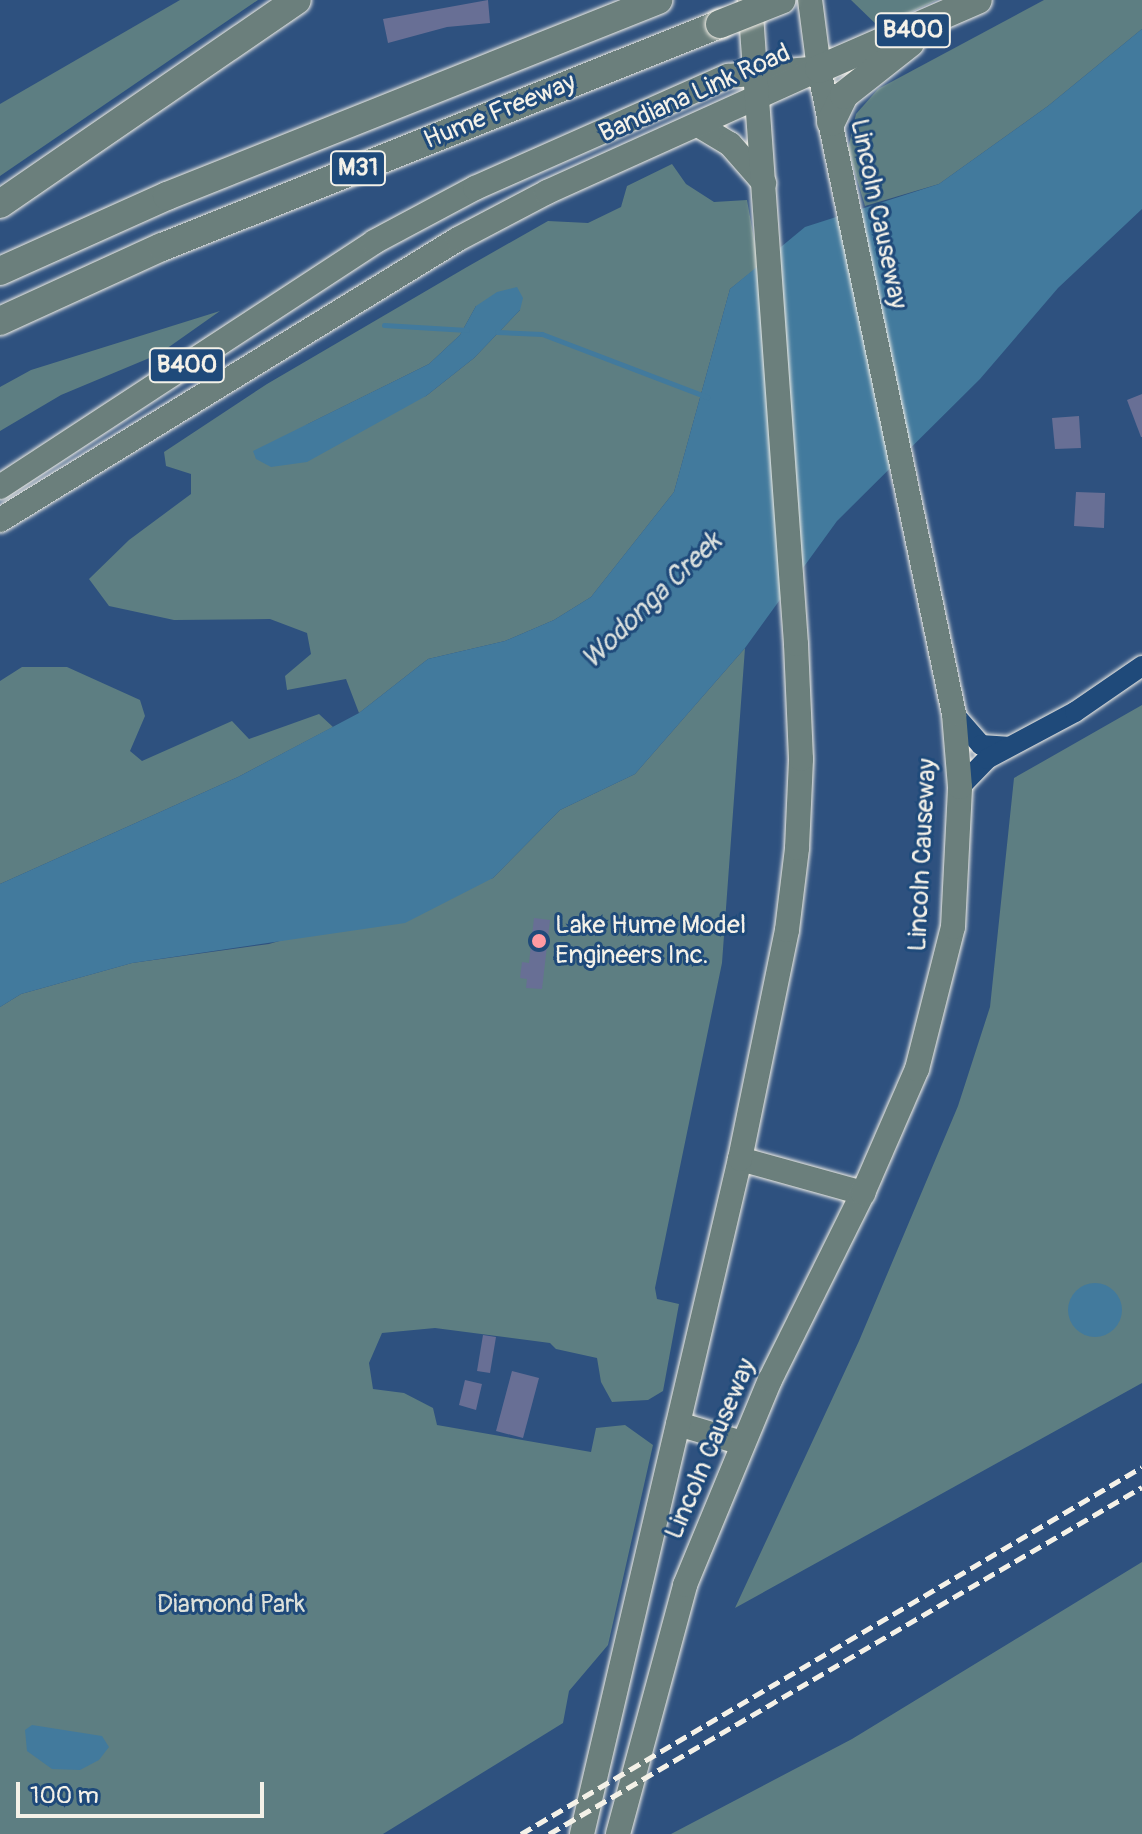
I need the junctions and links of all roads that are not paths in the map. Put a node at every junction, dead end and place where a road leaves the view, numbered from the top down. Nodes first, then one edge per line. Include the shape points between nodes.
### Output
1 (297, 0) edge
2 (658, 0) edge
3 (750, 0) edge
4 (781, 0) edge
5 (810, 0) edge
6 (978, 0) edge
7 (950, 14) junction
8 (819, 69) junction
9 (756, 70) junction
10 (758, 97) junction
11 (831, 122) junction
12 (698, 125) junction
13 (764, 187) junction
14 (0, 204) edge
15 (0, 271) edge
16 (0, 321) edge
17 (0, 487) edge
18 (0, 520) edge
19 (1142, 666) edge
20 (954, 714) junction
21 (1007, 747) junction
22 (960, 787) junction
23 (740, 1159) junction
24 (863, 1193) junction
25 (678, 1424) junction
26 (742, 1443) junction
27 (582, 1834) edge
28 (618, 1834) edge

1 - 14 highway
2 - 15 highway, Hume Freeway / M31 via 167,196
3 - 9 main road, Lincoln Causeway
4 - 16 highway, Hume Freeway / M31, bridge via 162,247
5 - 8 main road, Lincoln Causeway
6 - 7 highway, B400
7 - 8 highway, B400
7 - 11 highway via 844,95
8 - 9 main road, Bandiana Link Road / B400
8 - 10 main road, Bandiana Link Road / B400
8 - 11 main road, Lincoln Causeway
9 - 10 main road, Lincoln Causeway
9 - 17 main road, Bandiana Link Road / B400 via 728,76 534,160 407,223
10 - 12 main road, Bandiana Link Road / B400
10 - 13 main road, Lincoln Causeway
11 - 20 main road, Lincoln Causeway
12 - 13 main road via 730,144
12 - 18 main road, Bandiana Link Road / B400 via 547,192 458,239
13 - 23 main road, Lincoln Causeway via 801,759 787,930
19 - 21 street via 1075,712
20 - 21 street via 981,745
20 - 22 main road, Lincoln Causeway
21 - 22 street via 978,766
22 - 24 main road, Lincoln Causeway via 953,927 939,997 917,1069
23 - 24 main road
23 - 25 main road, Lincoln Causeway
24 - 26 main road, Lincoln Causeway
25 - 26 main road
25 - 27 main road, Lincoln Causeway
26 - 28 main road, Lincoln Causeway via 685,1585

